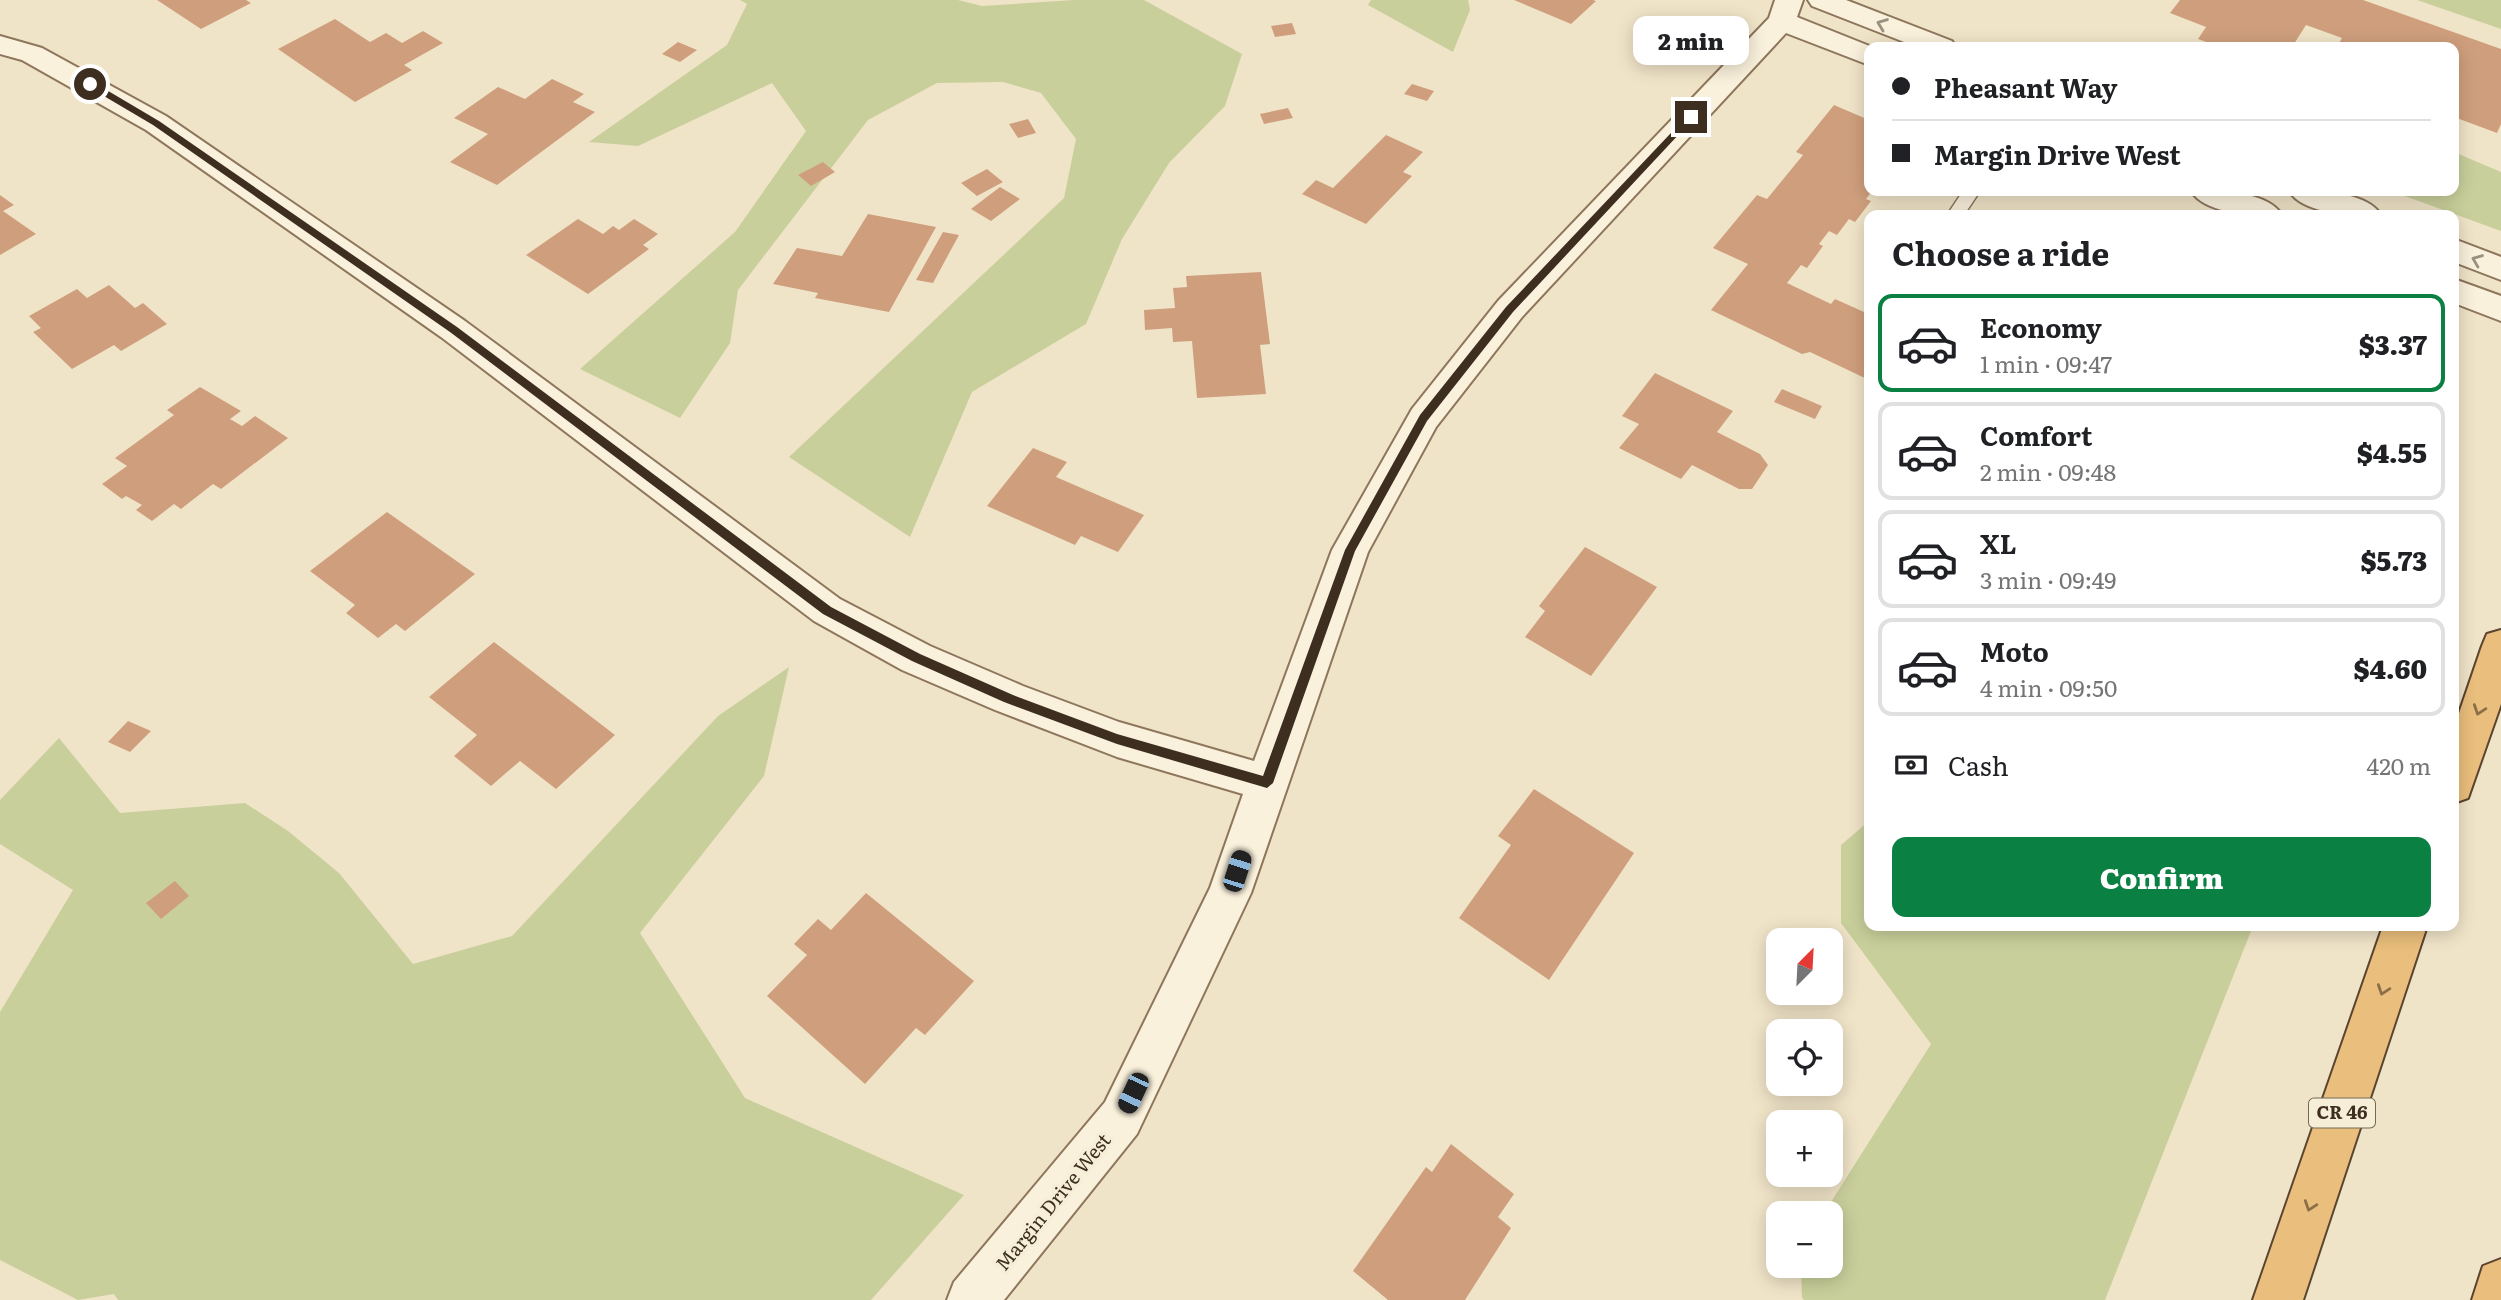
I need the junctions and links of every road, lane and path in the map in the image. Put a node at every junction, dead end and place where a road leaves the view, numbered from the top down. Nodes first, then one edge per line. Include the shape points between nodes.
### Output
1 (1822, 0) edge
2 (1785, 10) edge
3 (1929, 42) edge
4 (0, 45) edge
5 (1864, 53) edge
6 (2219, 196) edge
7 (2317, 196) edge
8 (2254, 210) edge
9 (2353, 210) edge
10 (2459, 252) edge
11 (2501, 269) edge
12 (2459, 292) edge
13 (2501, 309) edge
14 (2501, 646) edge
15 (2459, 770) edge
16 (1267, 783) junction
17 (2403, 931) edge
18 (2501, 1284) edge
19 (972, 1300) edge
20 (2278, 1300) edge
21 (2497, 1300) edge

3 -> 1 street
2 - 5 street
2 - 16 street, Margin Drive West via 1510,309 1424,418 1350,550
4 - 16 street via 32,54 156,123 453,329 827,610 916,658 1009,698 1117,739
6 - 8 street
7 - 9 street
11 -> 10 street
12 - 13 street
14 -> 15 highway
16 - 19 street, Margin Drive West via 1230,893 1122,1118
17 -> 20 highway, CR 46
18 - 21 highway

